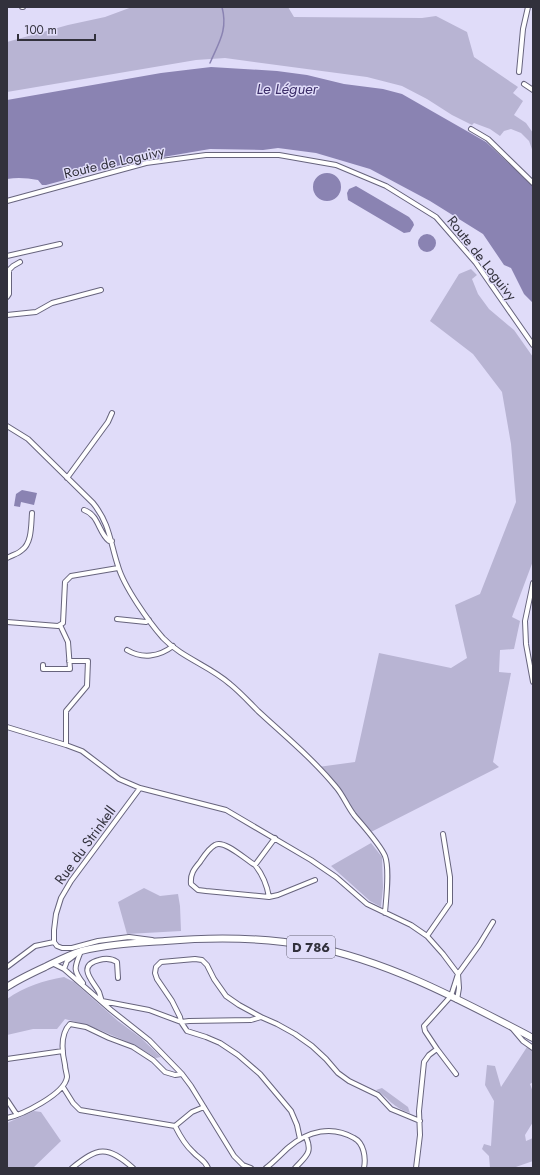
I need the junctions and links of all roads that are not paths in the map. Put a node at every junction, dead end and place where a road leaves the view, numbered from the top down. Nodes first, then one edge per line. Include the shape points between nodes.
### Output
1 (529, 7) edge
2 (533, 9) edge
3 (519, 72) dead end
4 (524, 84) dead end
5 (533, 90) edge
6 (471, 129) dead end
7 (533, 182) edge
8 (7, 201) edge
9 (60, 244) dead end
10 (7, 256) edge
11 (20, 262) dead end
12 (101, 290) dead end
13 (7, 297) edge
14 (7, 315) edge
15 (533, 346) edge
16 (112, 413) dead end
17 (7, 426) edge
18 (67, 478) junction
19 (84, 510) dead end
20 (32, 513) dead end
21 (112, 541) junction
22 (7, 558) edge
23 (118, 568) junction
24 (533, 583) edge
25 (117, 619) dead end
26 (149, 620) junction
27 (7, 622) edge
28 (62, 624) junction
29 (173, 646) junction
30 (127, 650) dead end
31 (69, 661) junction
32 (43, 666) dead end
33 (533, 682) edge
34 (7, 727) edge
35 (66, 745) junction
36 (140, 788) junction
37 (443, 834) dead end
38 (275, 838) junction
39 (255, 866) junction
40 (315, 880) dead end
41 (269, 897) junction
42 (385, 913) junction
43 (493, 922) dead end
44 (427, 936) junction
45 (162, 941) junction
46 (54, 942) junction
47 (81, 951) junction
48 (52, 963) junction
49 (7, 967) edge
50 (64, 969) junction
51 (458, 974) junction
52 (118, 978) dead end
53 (7, 986) edge
54 (87, 988) junction
55 (454, 998) junction
56 (102, 1002) junction
57 (261, 1017) junction
58 (181, 1022) junction
59 (508, 1025) junction
60 (533, 1038) edge
61 (533, 1048) edge
62 (437, 1049) junction
63 (63, 1050) junction
64 (7, 1059) edge
65 (182, 1074) junction
66 (456, 1074) dead end
67 (63, 1087) junction
68 (7, 1100) edge
69 (204, 1107) junction
70 (18, 1114) junction
71 (7, 1118) edge
72 (420, 1121) junction
73 (175, 1126) junction
74 (306, 1137) junction
75 (300, 1139) junction
76 (72, 1168) edge
77 (133, 1168) edge
78 (208, 1168) edge
79 (251, 1168) edge
80 (266, 1168) edge
81 (295, 1168) edge
82 (364, 1168) edge
83 (416, 1168) edge

1 - 2 street
1 - 3 street via 523,29
4 - 5 street
6 - 7 street via 488,139
8 - 15 street, Route de Loguivy via 146,163 206,155 278,154 336,165 386,186 436,217 476,263
9 - 10 street
11 - 13 street via 9,270
12 - 14 street via 52,303 36,312
16 - 18 street via 105,427
17 - 18 street via 28,439
18 - 21 street via 101,513
19 - 21 street via 95,517 102,534
20 - 22 street via 27,545
21 - 23 street
23 - 26 street
23 - 28 street via 71,576 65,582
24 - 33 street via 525,621
25 - 26 street via 146,622
26 - 29 street
27 - 28 street via 58,626
28 - 31 street via 68,642
29 - 30 street via 167,651 152,655 134,654
29 - 42 street via 230,683 290,739 337,788 385,856
31 - 32 street via 70,669 43,669
31 - 35 street via 88,661 87,686 66,711
34 - 35 street
35 - 36 street via 82,751 119,779
36 - 38 street via 226,810
36 - 46 street, Rue du Strinkell via 61,898 56,914
37 - 44 street via 450,877 450,903
38 - 39 street
38 - 42 street via 336,877 366,904
39 - 41 street via 263,878
39 - 41 street via 226,845 215,844 194,868 190,878 191,884 198,890
40 - 41 street
42 - 44 street
43 - 51 street
44 - 51 street
45 - 46 street via 130,937 98,941 72,948 62,948
45 - 47 main road, D 786 via 121,944
45 - 55 main road, D 786 via 252,939 309,946 363,960
46 - 49 street via 35,946
47 - 48 main road, D 786
47 - 50 street via 67,961
47 - 54 street via 75,966 76,975
48 - 50 street
48 - 53 main road, D 786
50 - 54 street
51 - 55 street
51 - 55 street via 459,988
52 - 56 street via 117,962 112,959 92,962 88,967 87,974
54 - 56 street
55 - 59 main road, D 786
55 - 62 street via 424,1026
56 - 58 street via 149,1010
56 - 65 street via 149,1040
57 - 58 street via 252,1020
57 - 58 street via 226,996 202,960 161,962 155,973
57 - 72 street via 295,1034 312,1046 338,1073 378,1095 391,1109
58 - 75 street via 187,1031 220,1044 260,1074 291,1111
59 - 60 main road, D 786
59 - 61 street
62 - 66 street
62 - 72 street via 424,1062
63 - 64 street
63 - 65 street via 66,1028 70,1024 86,1027 133,1047 153,1060 165,1072
63 - 67 street via 67,1077
65 - 69 street
67 - 70 street via 34,1107
67 - 73 street via 72,1103 80,1110
68 - 70 street
69 - 73 street via 192,1112
69 - 79 street via 234,1156
70 - 71 street
72 - 83 street
73 - 78 street via 193,1153 206,1162
74 - 75 street
74 - 81 street via 310,1146 308,1154
74 - 82 street via 317,1132 333,1130 357,1139 364,1150
75 - 80 street
76 - 77 street via 90,1154 102,1151 114,1153

